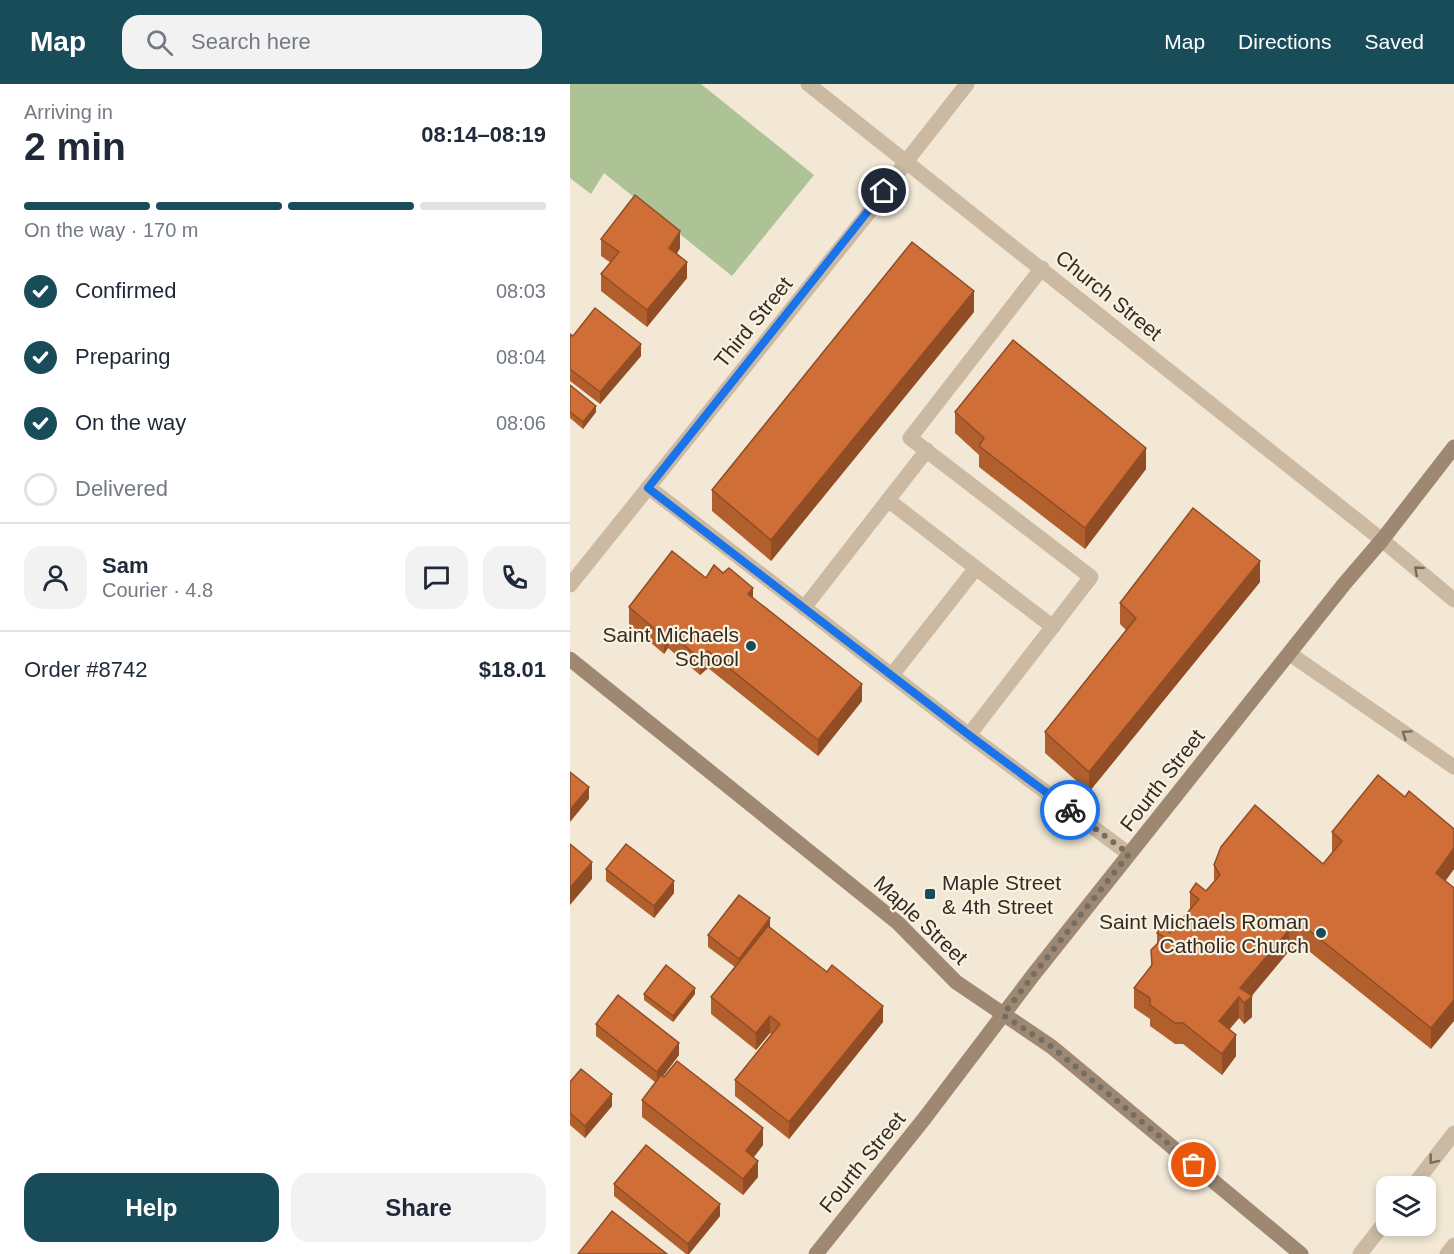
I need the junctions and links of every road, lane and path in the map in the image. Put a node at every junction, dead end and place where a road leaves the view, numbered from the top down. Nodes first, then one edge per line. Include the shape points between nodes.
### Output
1 (808, 84) edge
2 (967, 84) edge
3 (905, 163) junction
4 (1042, 268) junction
5 (1454, 447) edge
6 (927, 450) junction
7 (648, 488) junction
8 (888, 500) junction
9 (1382, 540) junction
10 (976, 568) junction
11 (570, 585) edge
12 (1454, 600) edge
13 (804, 608) junction
14 (1053, 627) junction
15 (1290, 654) junction
16 (570, 659) edge
17 (892, 675) junction
18 (969, 735) junction
19 (1454, 767) edge
20 (1129, 854) junction
21 (1003, 1015) junction
22 (1454, 1133) edge
23 (1421, 1176) edge
24 (1376, 1234) edge
25 (1454, 1245) edge
26 (816, 1254) edge
27 (1301, 1254) edge
28 (1360, 1254) edge
29 (1447, 1254) edge

1 - 3 street, Church Street
2 - 3 street, Third Street
3 - 4 street, Church Street
3 - 7 street, Third Street
4 - 6 street via 910,438
4 - 9 street, Church Street
5 - 9 street, Fourth Street
6 - 8 street
6 - 14 street via 1091,577
7 - 11 street, Third Street
7 - 13 street
8 - 10 street
8 - 13 street
12 -> 9 street, Church Street
9 - 15 street, Fourth Street
10 - 14 street
10 - 17 street
13 - 17 street
14 - 18 street
19 -> 15 street
15 - 20 street, Fourth Street
16 - 21 street, Maple Street via 898,924 956,982
17 - 18 street
18 - 20 street
20 - 21 street, Fourth Street
21 - 26 street, Fourth Street
21 - 27 street, Maple Street via 1052,1047
22 -> 23 street
24 - 28 street
25 - 29 street

